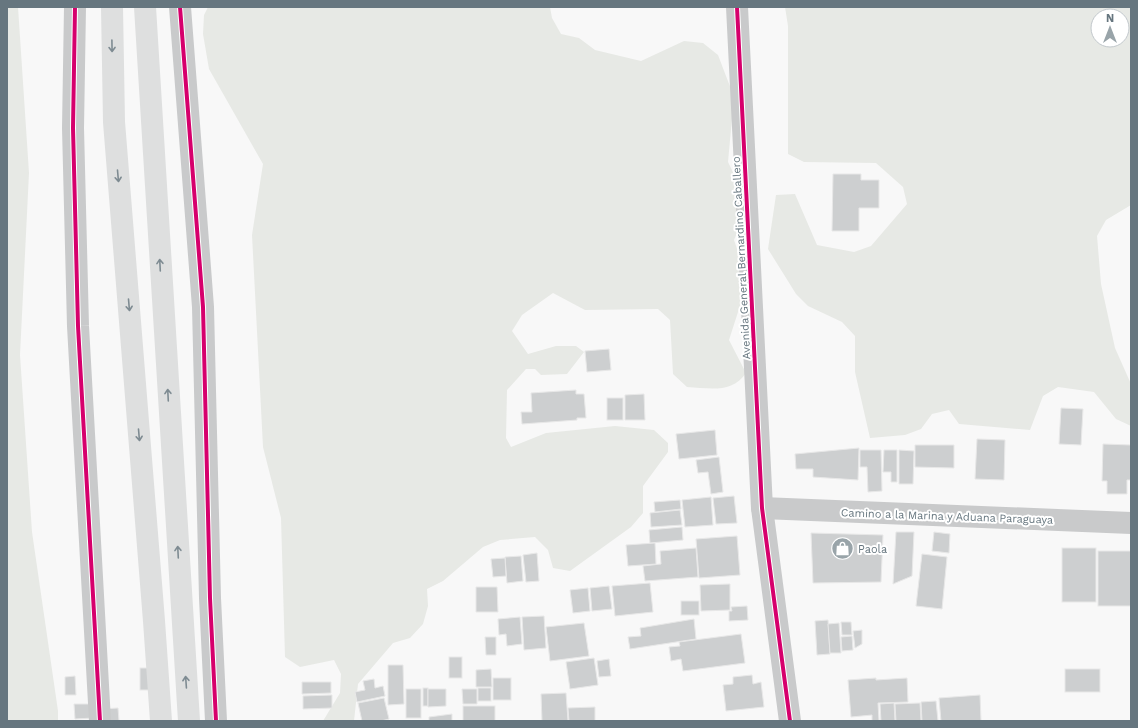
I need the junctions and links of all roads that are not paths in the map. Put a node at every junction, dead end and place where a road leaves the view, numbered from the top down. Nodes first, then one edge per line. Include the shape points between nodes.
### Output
1 (75, 7) edge
2 (112, 7) edge
3 (145, 7) edge
4 (180, 7) edge
5 (737, 7) edge
6 (762, 508) junction
7 (1131, 523) edge
8 (100, 721) edge
9 (160, 721) edge
10 (189, 721) edge
11 (216, 721) edge
12 (790, 721) edge

1 - 8 street via 73,128 78,326
2 -> 9 highway via 114,122
10 -> 3 highway
4 - 11 street via 203,307 210,598
5 - 6 street, Avenida General Bernardino Caballero
6 - 7 street, Camino a la Marina y Aduana Paraguaya
6 - 12 street, Avenida General Bernardino Caballero

